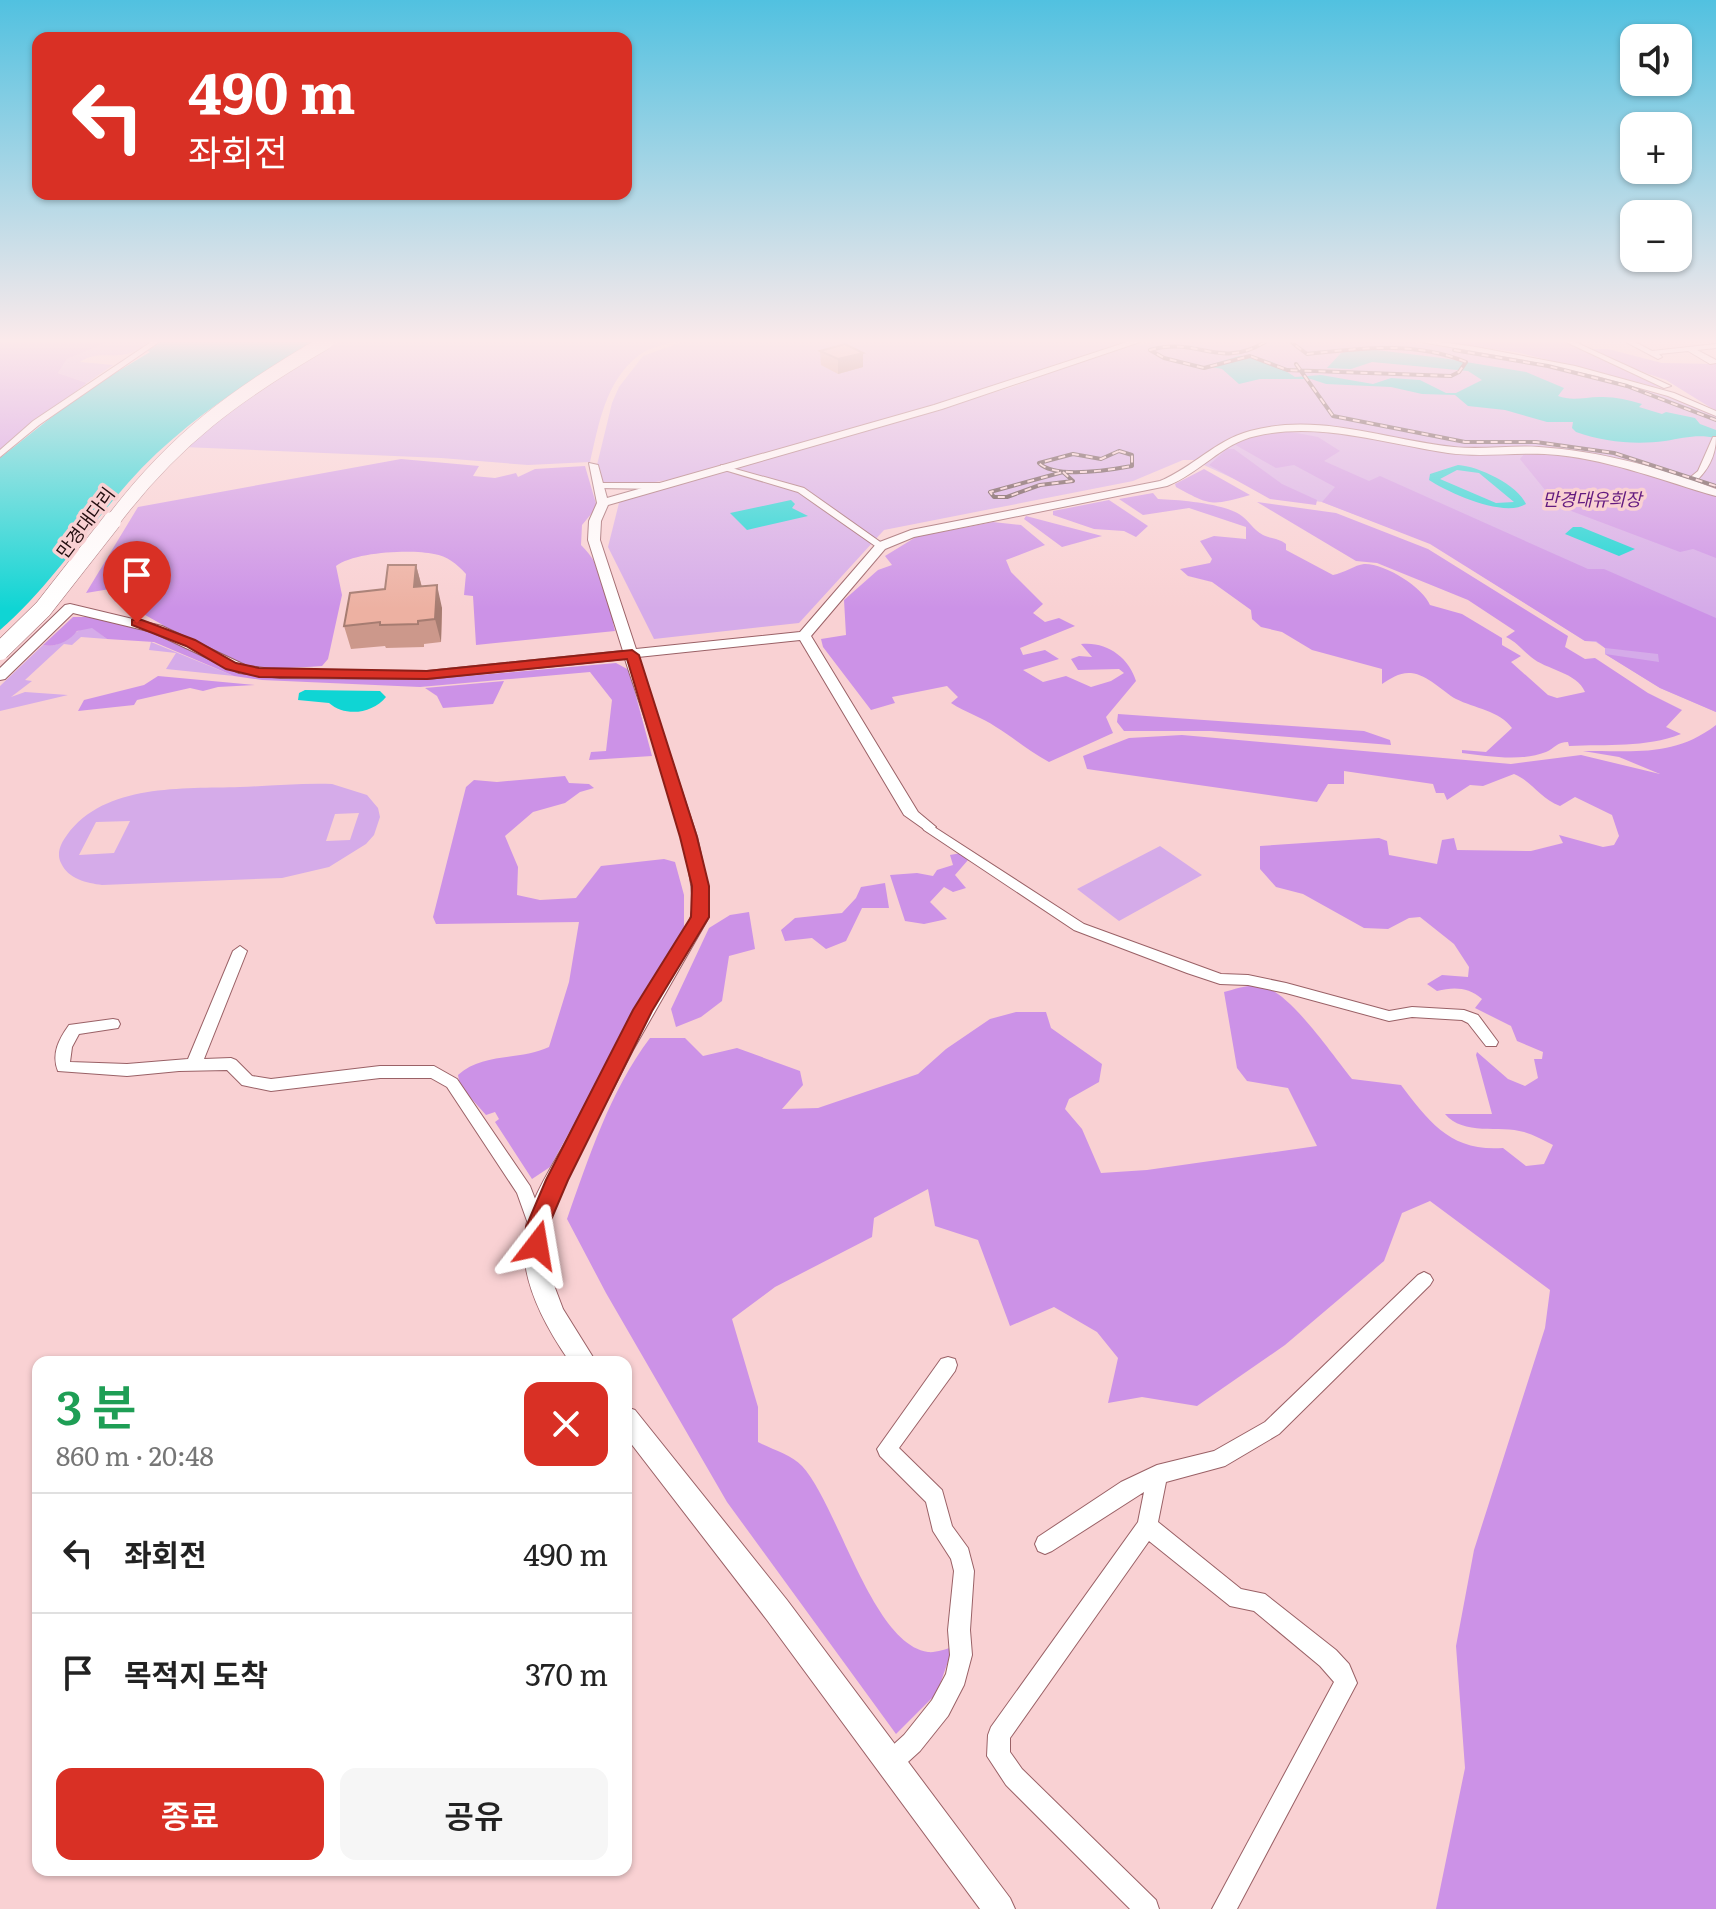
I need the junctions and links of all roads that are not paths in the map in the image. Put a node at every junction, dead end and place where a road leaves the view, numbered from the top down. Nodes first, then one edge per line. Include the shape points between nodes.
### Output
1 (27, 431) edge
2 (193, 431) edge
3 (852, 431) edge
4 (1264, 431) edge
5 (1356, 431) edge
6 (1716, 439) edge
7 (0, 454) edge
8 (593, 465) dead end
9 (724, 467) junction
10 (1690, 482) junction
11 (599, 486) junction
12 (659, 486) junction
13 (1716, 493) edge
14 (603, 503) junction
15 (881, 546) junction
16 (804, 636) junction
17 (0, 651) edge
18 (632, 655) junction
19 (0, 676) edge
20 (928, 827) joint
21 (240, 951) dead end
22 (113, 1024) dead end
23 (1491, 1042) dead end
24 (194, 1064) junction
25 (537, 1227) junction
26 (1424, 1280) dead end
27 (579, 1356) edge
28 (948, 1365) dead end
29 (632, 1426) edge
30 (1157, 1475) junction
31 (1147, 1526) junction
32 (1045, 1544) dead end
33 (890, 1763) junction
34 (999, 1909) edge
35 (1147, 1909) edge
36 (1224, 1909) edge

1 - 7 street
2 - 17 highway, 만경대다리, bridge via 122,507 47,607
3 - 9 street
4 - 15 street via 1238,438 1163,484 911,534
5 - 10 street via 1452,450 1565,452
6 - 10 street via 1702,472
8 - 11 street
9 - 12 street
9 - 15 street via 801,490
10 - 13 street
11 - 12 street
11 - 14 street
12 - 14 street
14 - 18 street via 594,540
15 - 16 street
16 - 18 street
16 - 20 street via 912,815
18 - 19 street via 427,675 259,672 231,666 157,629 70,608
18 - 25 street via 692,849 701,886 700,917 643,1010
20 - 23 street via 1079,927 1220,979 1286,988 1389,1016 1464,1015
21 - 24 street
22 - 24 street via 74,1029 66,1039 63,1067 127,1070
24 - 25 street via 231,1064 247,1081 271,1085 380,1072 434,1072 452,1083 524,1191
25 - 27 street via 536,1262 543,1287
26 - 30 street via 1272,1428 1218,1459
28 - 33 street via 887,1449 935,1497 943,1531 961,1555 961,1655 940,1708
29 - 33 street
30 - 31 street
30 - 32 street
31 - 35 street via 999,1735 998,1746 998,1756 1014,1777
31 - 36 street via 1237,1599 1258,1601 1328,1658 1346,1683
33 - 34 street

